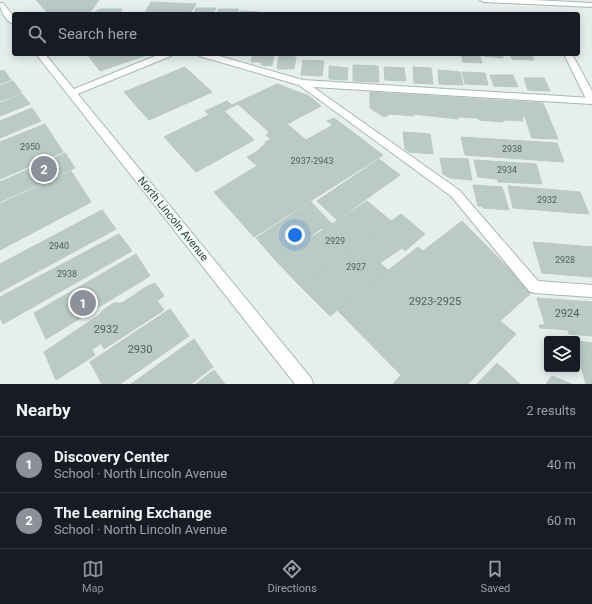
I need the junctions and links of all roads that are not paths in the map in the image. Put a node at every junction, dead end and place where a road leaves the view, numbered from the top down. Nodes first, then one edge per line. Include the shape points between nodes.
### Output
1 (484, 0) edge
2 (545, 1) edge
3 (0, 5) edge
4 (592, 5) edge
5 (548, 12) edge
6 (12, 20) edge
7 (42, 56) edge
8 (163, 56) edge
9 (209, 56) edge
10 (569, 56) edge
11 (302, 83) junction
12 (72, 93) junction
13 (592, 101) edge
14 (592, 291) edge
15 (305, 384) edge

1 - 2 main road
2 - 4 main road
2 - 5 main road
3 - 6 main road
7 - 12 main road, North Lincoln Avenue
8 - 12 main road
9 - 11 main road
10 - 13 main road
11 - 13 main road
11 - 14 main road via 455,194 534,287
12 - 15 main road, North Lincoln Avenue

